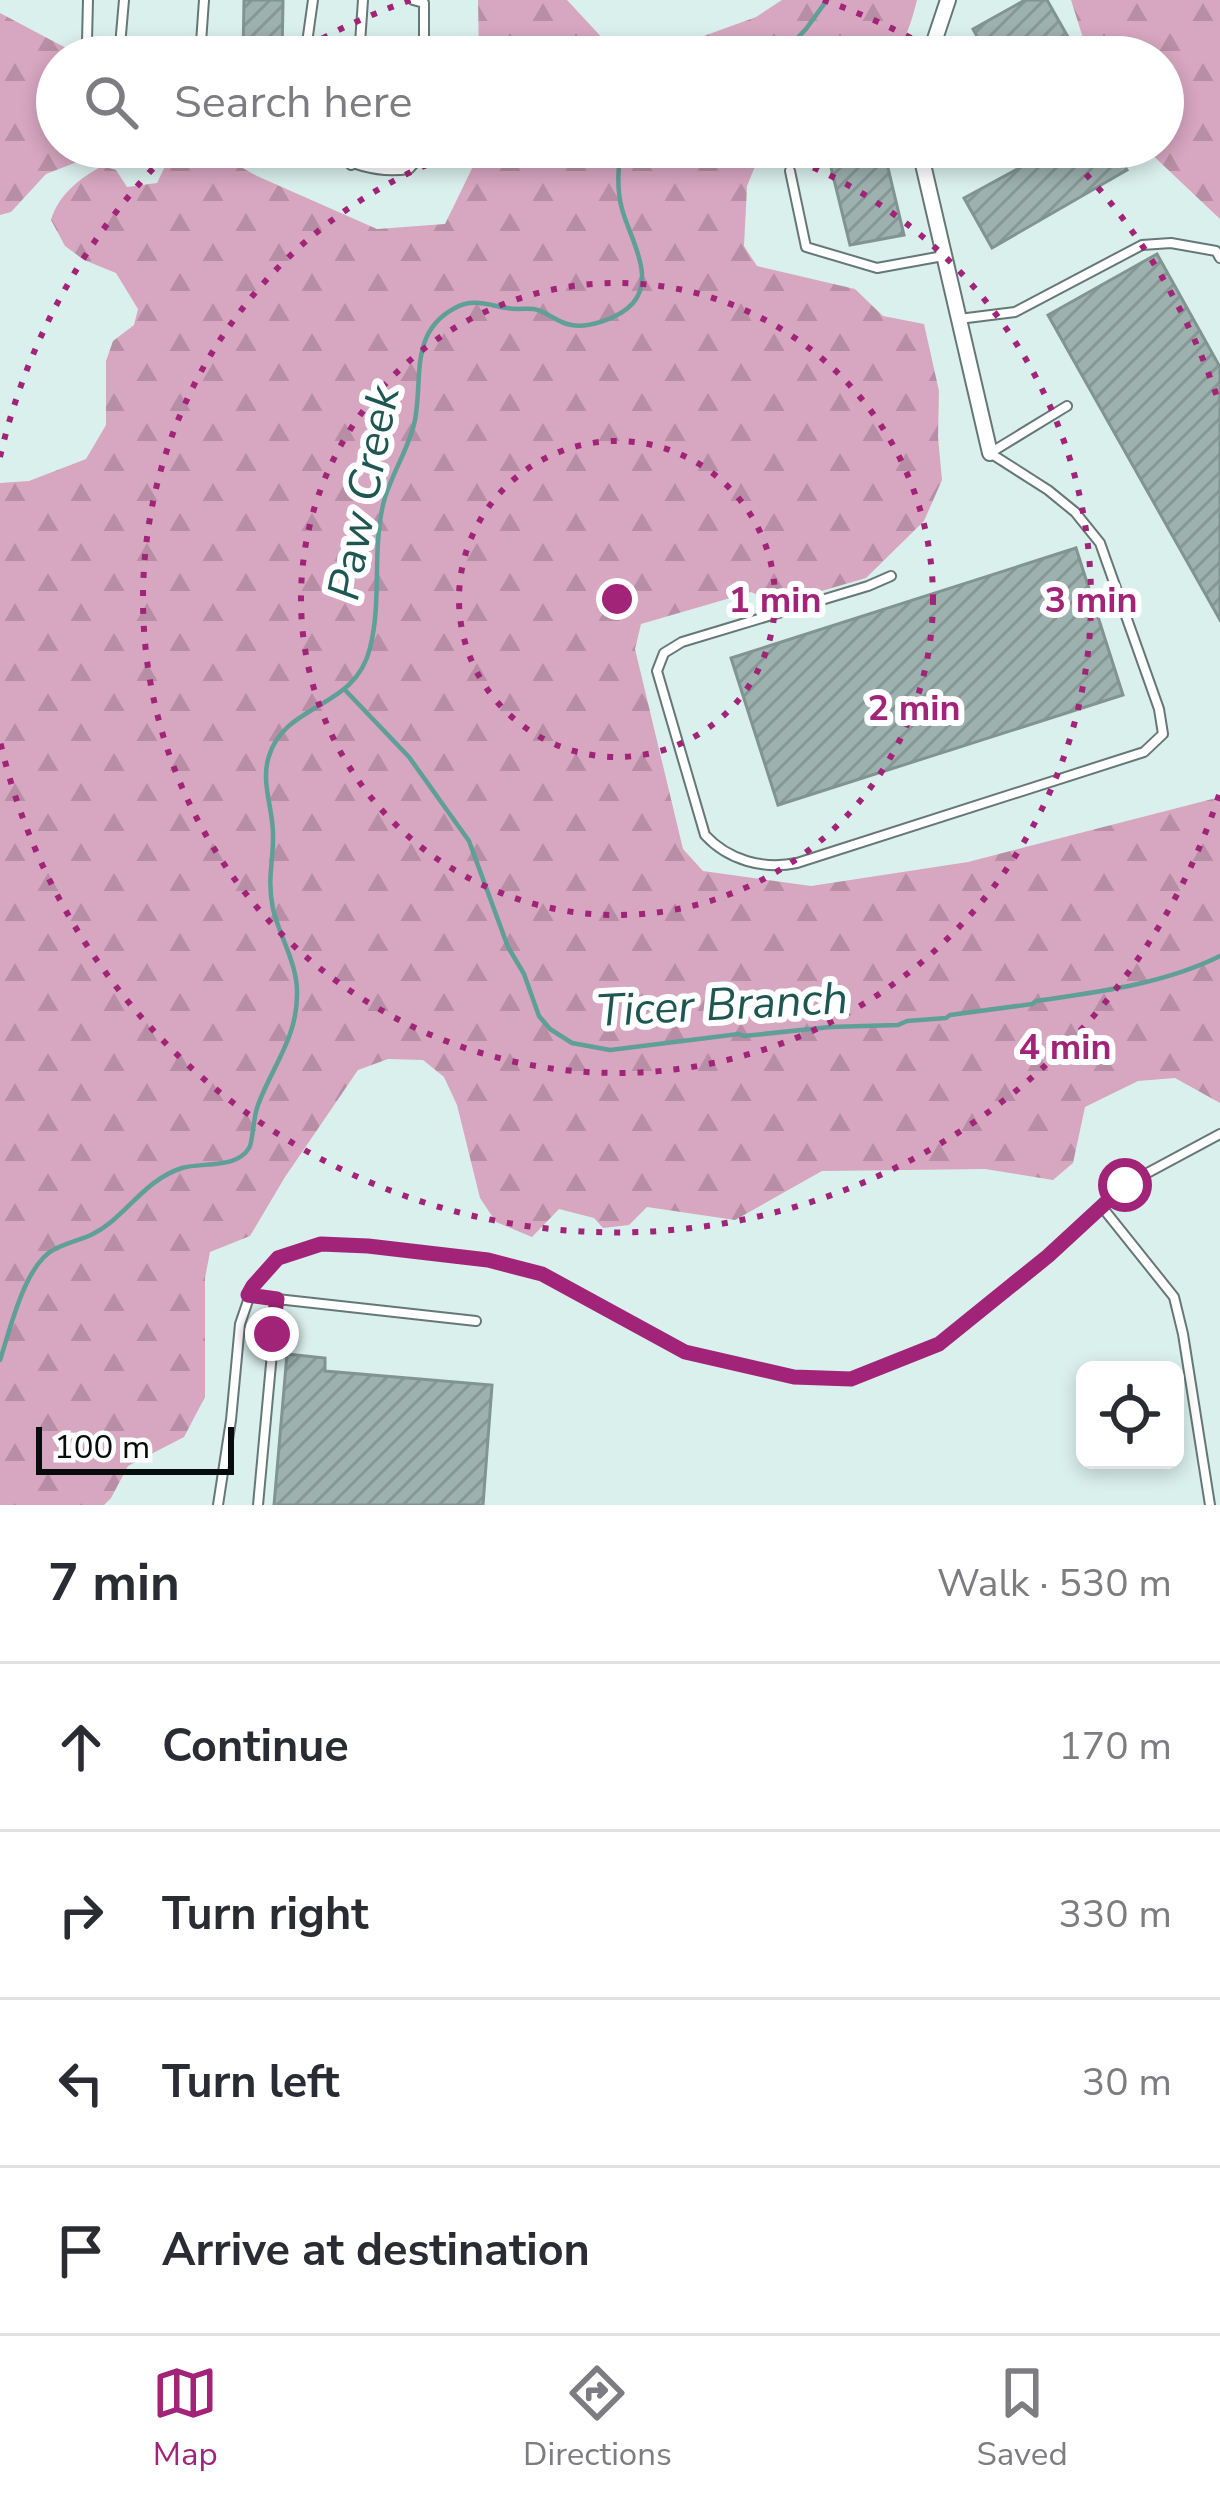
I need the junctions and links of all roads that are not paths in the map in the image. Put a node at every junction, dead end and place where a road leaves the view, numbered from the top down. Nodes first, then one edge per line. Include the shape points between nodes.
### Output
1 (88, 0) edge
2 (124, 0) edge
3 (204, 0) edge
4 (313, 0) edge
5 (364, 0) edge
6 (413, 0) edge
7 (948, 0) edge
8 (87, 36) edge
9 (121, 36) edge
10 (201, 36) edge
11 (308, 36) edge
12 (361, 36) edge
13 (424, 36) edge
14 (936, 36) edge
15 (367, 168) edge
16 (410, 168) edge
17 (925, 168) edge
18 (790, 171) dead end
19 (944, 255) junction
20 (1220, 258) edge
21 (959, 319) junction
22 (1067, 406) dead end
23 (990, 453) junction
24 (891, 576) dead end
25 (1220, 1134) edge
26 (1102, 1207) junction
27 (248, 1295) junction
28 (277, 1299) junction
29 (476, 1322) dead end
30 (218, 1505) edge
31 (258, 1505) edge
32 (1210, 1505) edge

1 - 8 lane
2 - 9 lane
3 - 10 lane
4 - 11 lane
5 - 12 lane
6 - 13 lane via 424,3
7 - 14 street
15 - 16 lane
17 - 19 street
18 - 19 lane via 806,247 877,268
19 - 21 street
20 - 21 lane via 1171,243 1142,245 1016,312
21 - 23 street
22 - 23 lane
23 - 24 lane via 1075,512 1100,543 1163,734 1144,752 797,863 746,862 718,850 704,835 656,670 664,653
25 - 26 lane via 1125,1185
26 - 27 lane via 939,1344 851,1379 794,1377 685,1352 542,1274 488,1260 321,1244 278,1258
26 - 32 lane via 1174,1297
27 - 28 lane
27 - 30 lane
28 - 29 lane
28 - 31 lane

